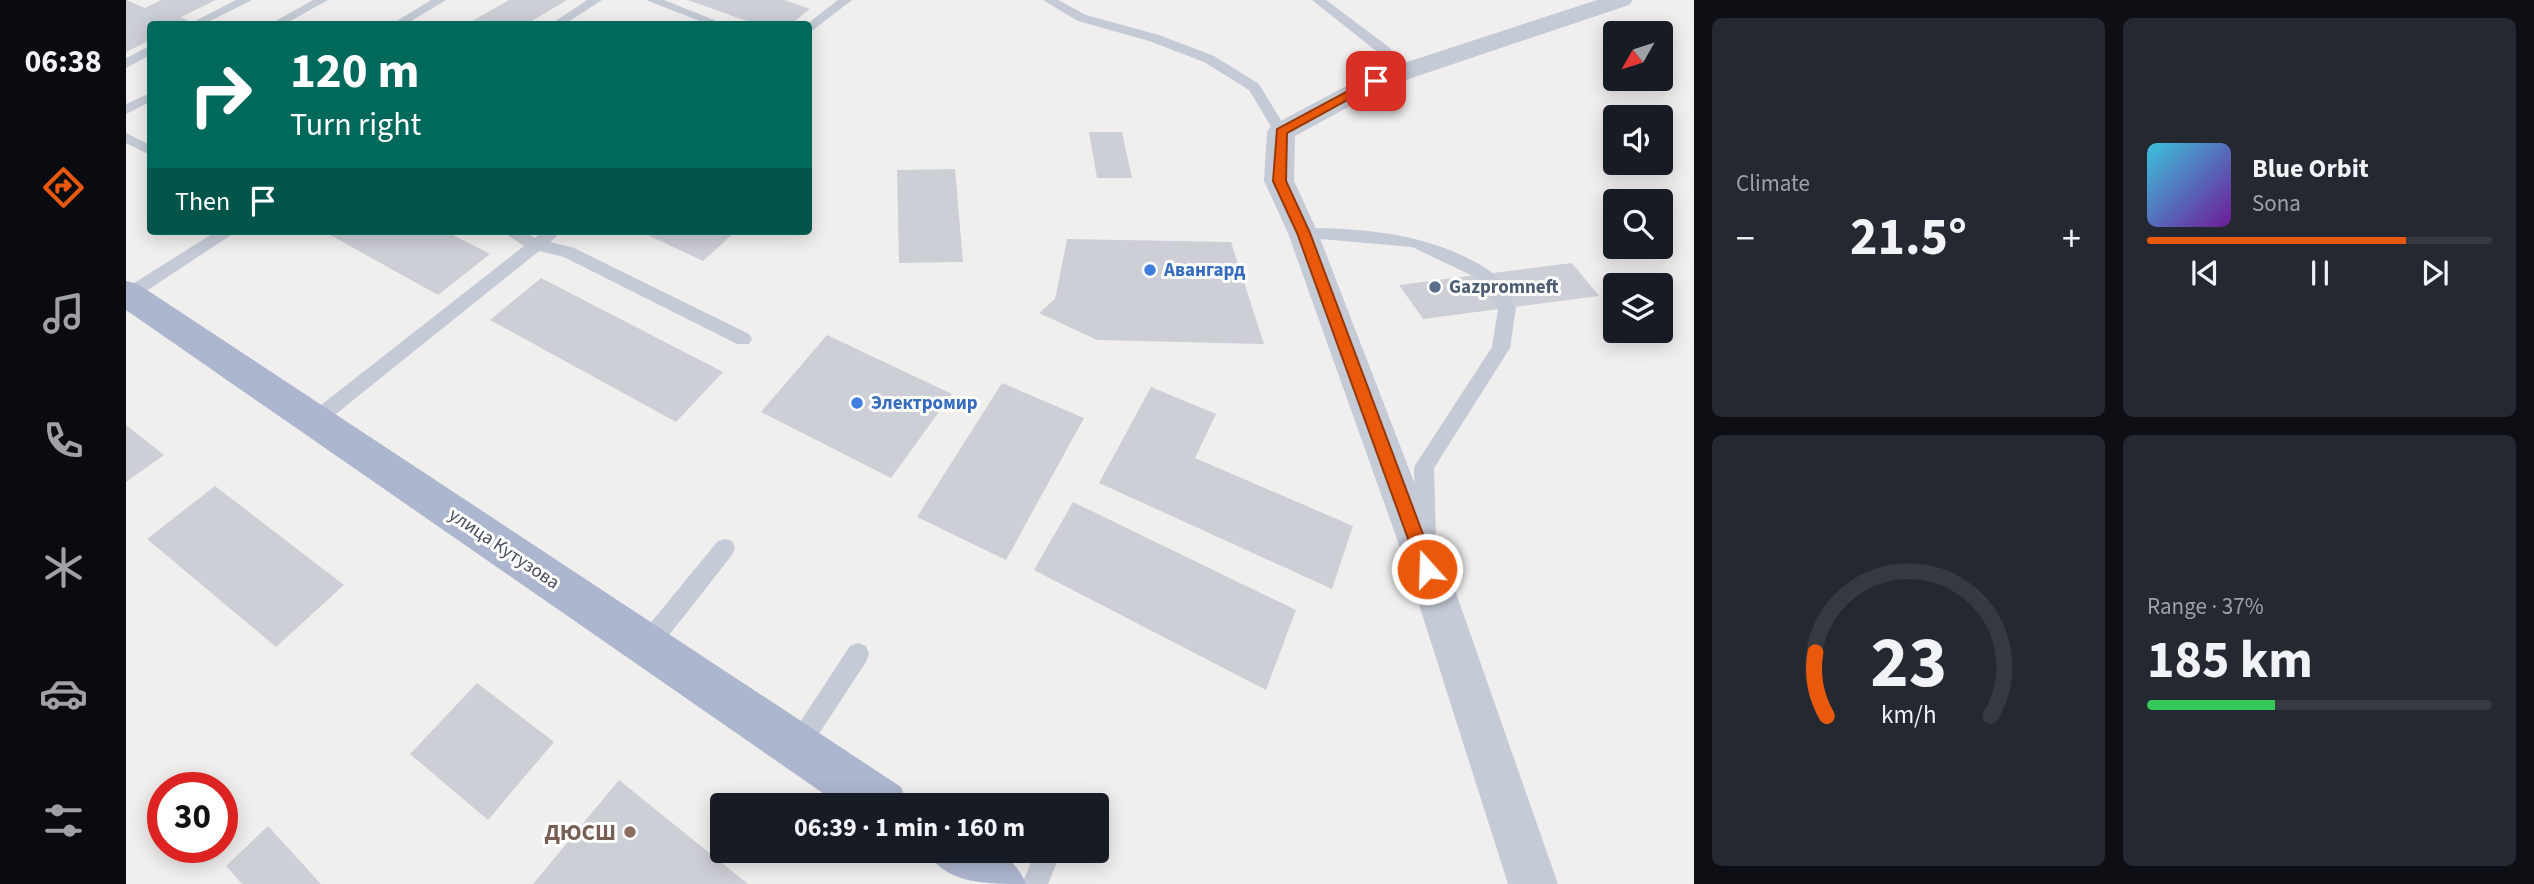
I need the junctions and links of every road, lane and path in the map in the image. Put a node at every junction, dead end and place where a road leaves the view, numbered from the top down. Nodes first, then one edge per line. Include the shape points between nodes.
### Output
1 (246, 0) edge
2 (322, 0) edge
3 (440, 0) edge
4 (596, 0) edge
5 (652, 0) edge
6 (846, 0) edge
7 (1049, 0) edge
8 (1318, 0) edge
9 (1621, 0) edge
10 (201, 21) edge
11 (282, 21) edge
12 (403, 21) edge
13 (562, 21) edge
14 (710, 21) edge
15 (812, 27) edge
16 (147, 52) edge
17 (126, 64) edge
18 (1399, 73) junction
19 (147, 99) edge
20 (126, 110) edge
21 (1281, 132) junction
22 (126, 137) edge
23 (147, 149) edge
24 (1303, 233) junction
25 (223, 235) edge
26 (517, 235) edge
27 (549, 235) edge
28 (536, 245) junction
29 (127, 294) edge
30 (743, 340) dead end
31 (314, 421) junction
32 (725, 548) dead end
33 (1427, 569) junction
34 (646, 645) junction
35 (858, 654) dead end
36 (797, 747) junction
37 (865, 793) edge
38 (970, 863) edge
39 (1044, 863) edge
40 (1000, 884) edge
41 (1035, 884) edge
42 (1533, 884) edge

1 - 10 lane
2 - 11 lane
3 - 12 lane
4 - 13 lane
5 - 14 lane
6 - 15 lane
7 - 21 lane via 1082,18 1209,59 1254,87
8 - 18 lane via 1385,51
9 - 18 street
16 - 17 lane
18 - 21 street
19 - 20 lane
21 - 24 street via 1279,181
22 - 23 lane
24 - 33 street
24 - 33 lane via 1415,242 1483,274 1507,308 1501,348 1424,467
25 - 29 lane
26 - 28 lane
27 - 28 lane
28 - 30 lane via 568,252
28 - 31 lane
29 - 31 main road, улица Кутузова
31 - 34 main road, улица Кутузова
32 - 34 lane
33 - 42 street
34 - 36 main road, улица Кутузова
35 - 36 lane
36 - 37 main road, улица Кутузова
38 - 40 main road
39 - 41 lane

